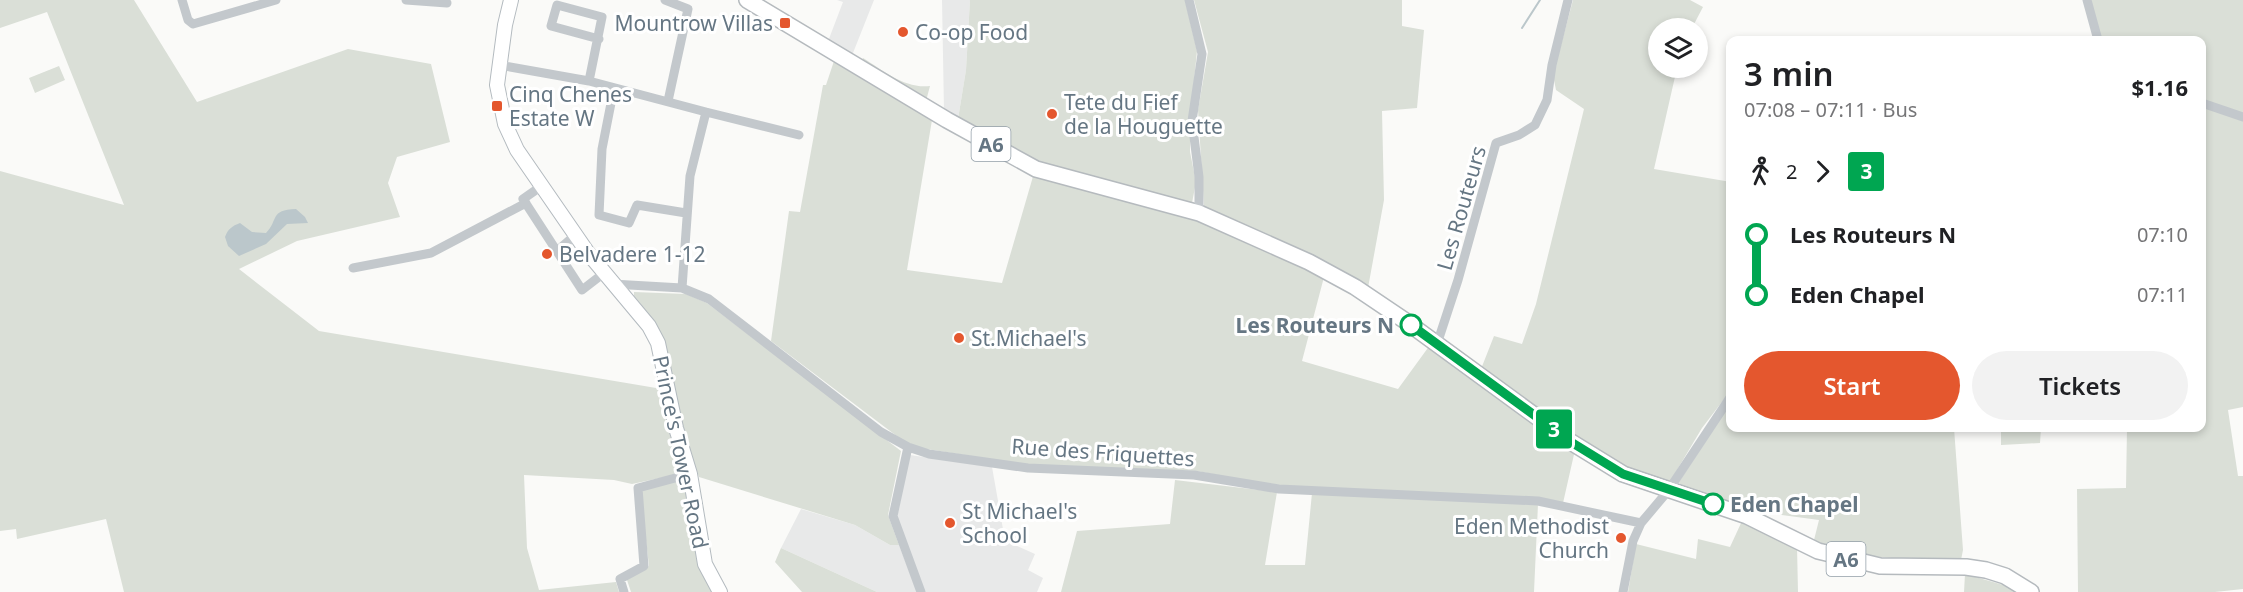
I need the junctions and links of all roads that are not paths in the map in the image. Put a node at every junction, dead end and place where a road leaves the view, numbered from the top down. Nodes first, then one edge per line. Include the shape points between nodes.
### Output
1 (182, 0) edge
2 (276, 0) edge
3 (406, 0) edge
4 (511, 0) edge
5 (665, 0) edge
6 (747, 0) edge
7 (1189, 0) edge
8 (1568, 0) edge
9 (2087, 0) edge
10 (447, 3) dead end
11 (2097, 36) edge
12 (599, 39) junction
13 (499, 65) junction
14 (590, 81) junction
15 (614, 88) junction
16 (668, 101) junction
17 (2206, 104) edge
18 (706, 112) junction
19 (2243, 117) edge
20 (799, 135) dead end
21 (543, 186) junction
22 (525, 203) junction
23 (686, 213) junction
24 (1199, 213) junction
25 (572, 238) dead end
26 (557, 251) junction
27 (353, 268) dead end
28 (608, 279) junction
29 (682, 288) junction
30 (1437, 344) junction
31 (1726, 403) edge
32 (908, 447) junction
33 (690, 474) junction
34 (1668, 490) junction
35 (1641, 523) junction
36 (624, 592) edge
37 (720, 592) edge
38 (921, 592) edge
39 (1623, 592) edge
40 (2031, 592) edge

1 - 2 street via 188,20 198,24
3 - 10 street
4 - 13 main road, Prince's Tower Road
5 - 16 street via 688,9
6 - 24 main road, A6 via 1036,169
7 - 24 street via 1202,54 1192,121
8 - 30 street, Les Routeurs via 1547,100 1535,124 1496,143
9 - 11 street
12 - 12 street via 551,26 557,5 602,17
12 - 14 street
13 - 14 street
13 - 21 main road, Prince's Tower Road via 497,85 505,124 517,150
14 - 15 street
15 - 16 street
15 - 23 street via 602,149 599,215 629,223 637,205
16 - 18 street
17 - 19 street
18 - 20 street
18 - 23 street via 690,176
21 - 22 street via 523,199
21 - 28 main road, Prince's Tower Road
22 - 26 street
22 - 27 street via 431,253
23 - 29 street
24 - 30 main road, A6 via 1355,287
25 - 26 street
26 - 28 street via 582,290
28 - 29 street, Rue des Friquettes
28 - 33 main road, Prince's Tower Road via 649,326 658,343
29 - 32 street, Rue des Friquettes via 709,299 881,432
30 - 34 main road, A6 via 1571,442 1623,474
31 - 34 street
32 - 35 street, Rue des Friquettes via 929,454 1028,468 1194,475 1279,489 1538,501
32 - 38 street via 893,516
33 - 36 street via 638,488 644,566 620,579
33 - 37 main road, Prince's Tower Road via 705,564
34 - 35 street
34 - 40 main road, A6 via 1747,516 1818,551 1880,566 1966,567 2005,576
35 - 39 street via 1632,541

